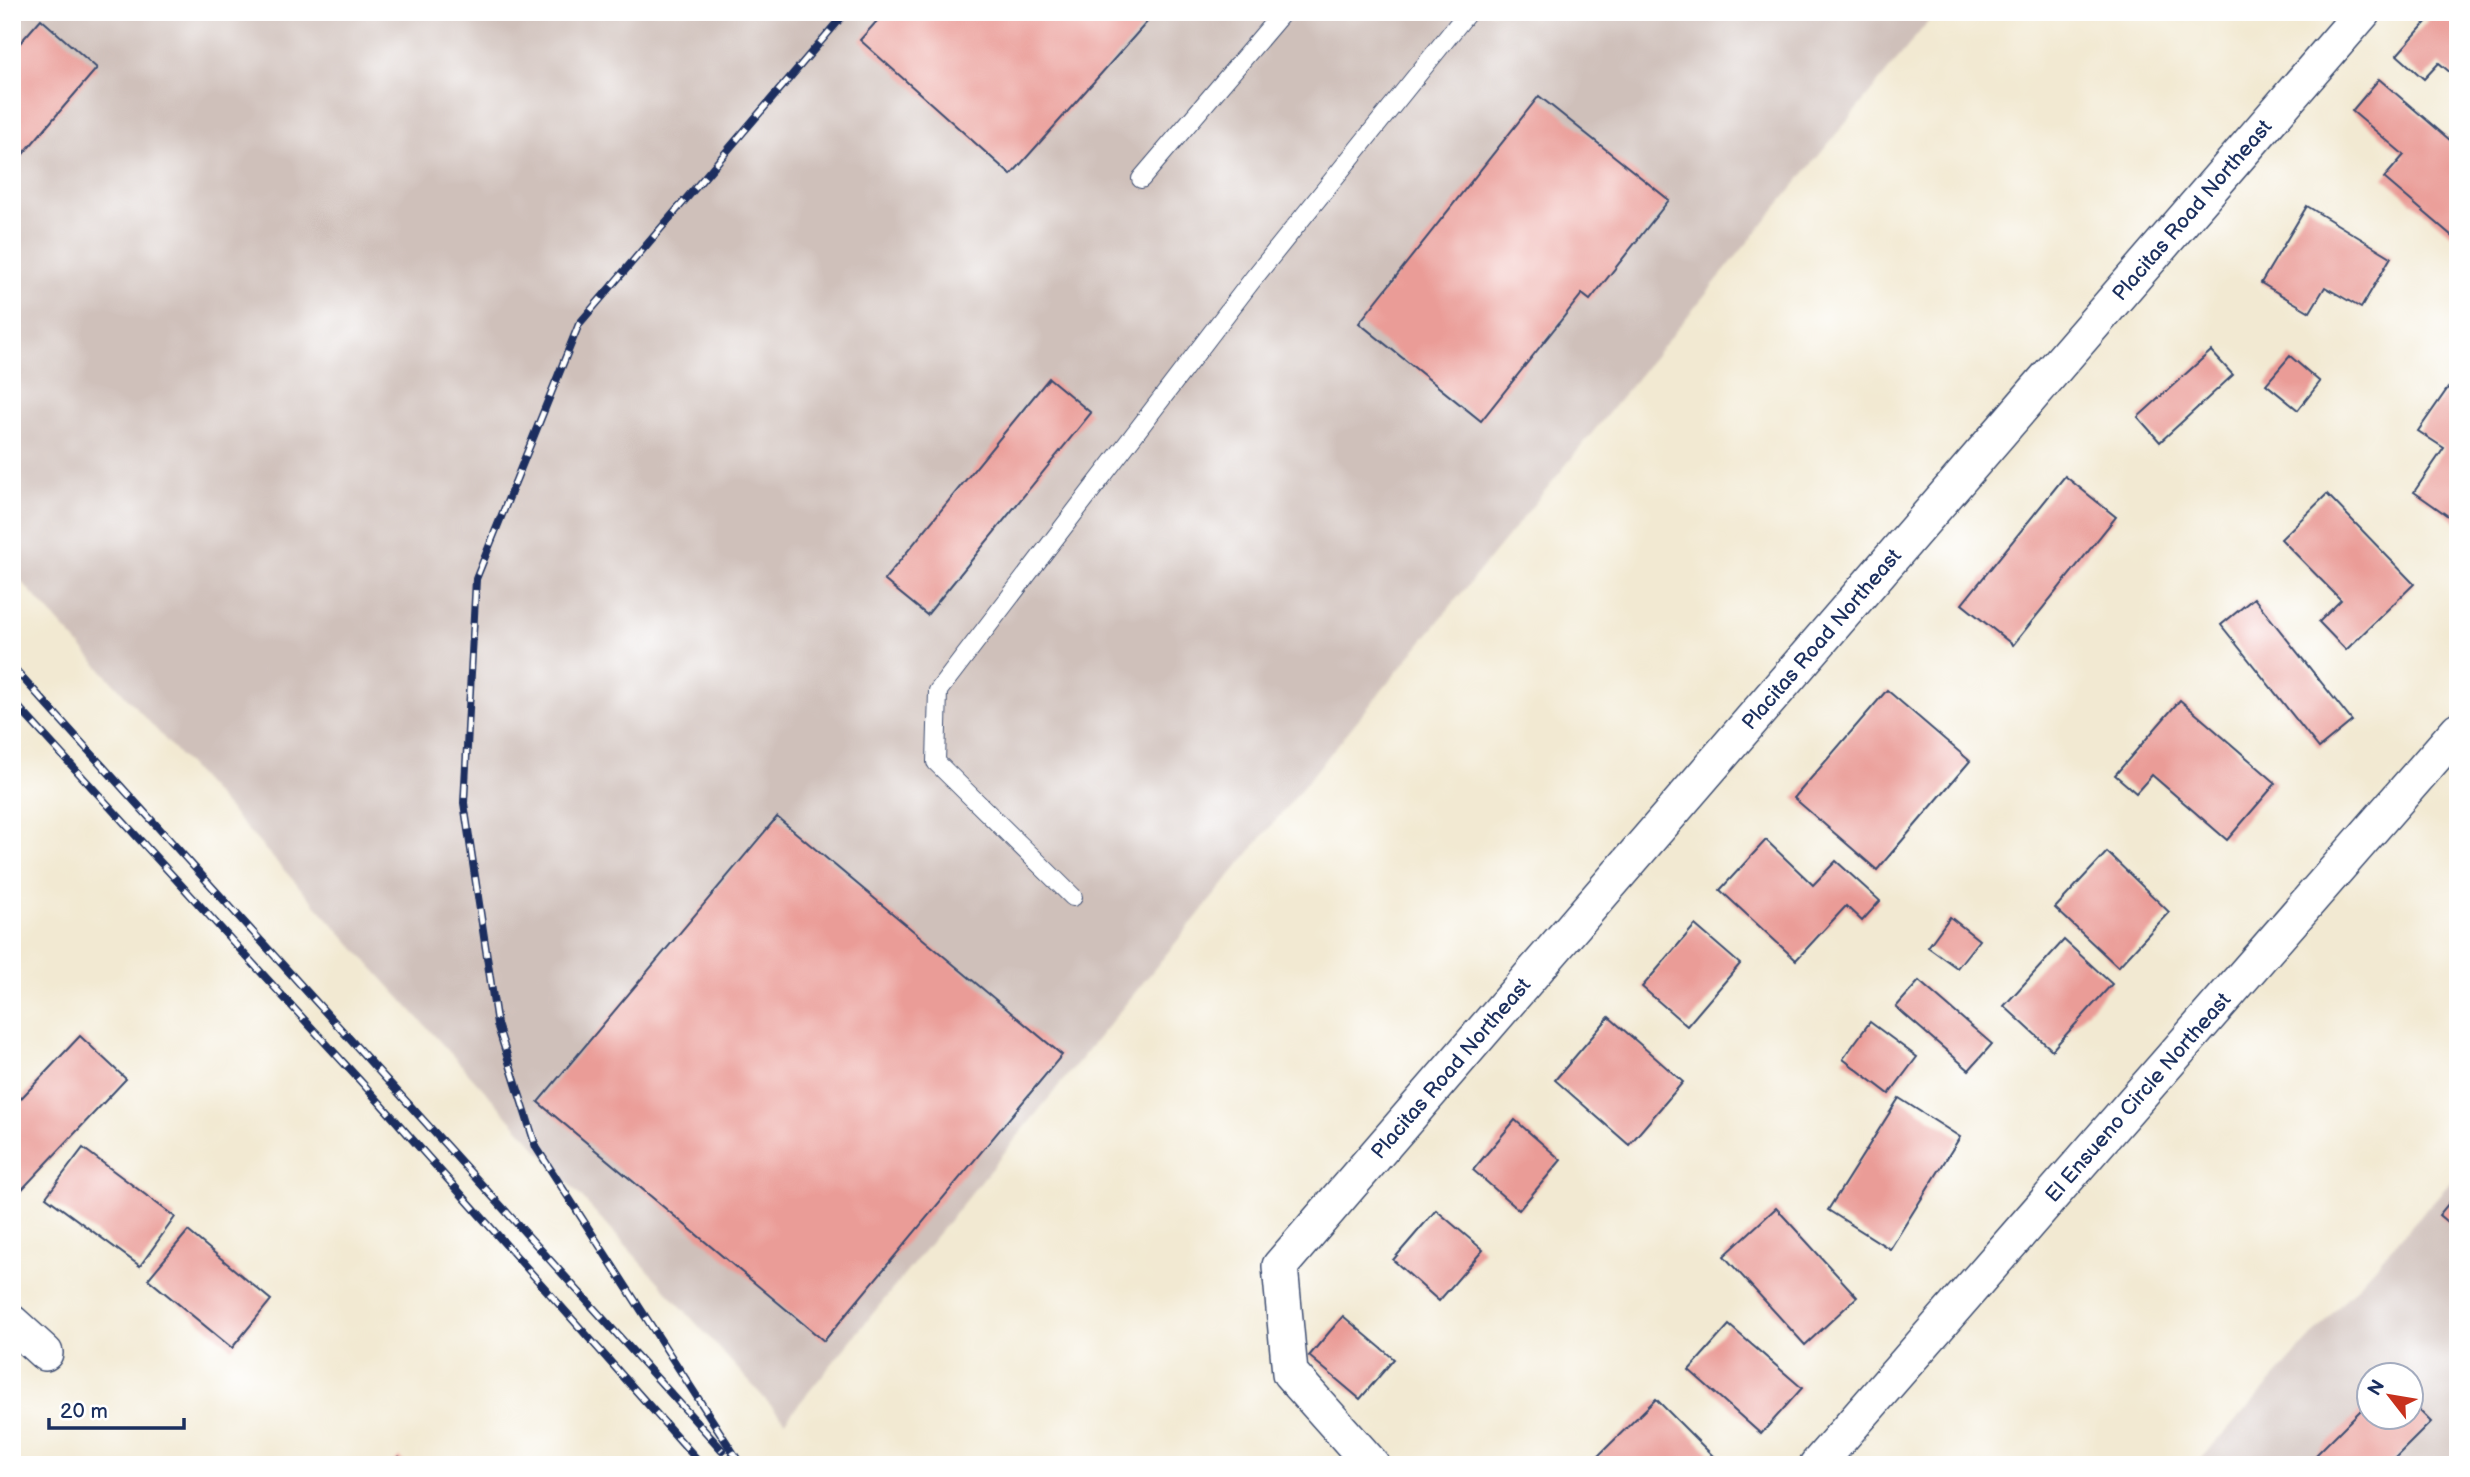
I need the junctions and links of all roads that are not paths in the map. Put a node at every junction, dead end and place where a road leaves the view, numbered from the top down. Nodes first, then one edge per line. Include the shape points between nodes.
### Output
1 (1283, 12) edge
2 (1468, 12) edge
3 (2363, 12) edge
4 (1141, 179) dead end
5 (2458, 730) edge
6 (1073, 897) dead end
7 (12, 1323) edge
8 (45, 1353) dead end
9 (1372, 1465) edge
10 (1817, 1465) edge

1 - 4 lane
2 - 6 lane via 1253,279 938,691 936,762
3 - 9 street, Placitas Road Northeast via 1280,1266 1290,1373
5 - 10 street, El Ensueno Circle Northeast
7 - 8 street

